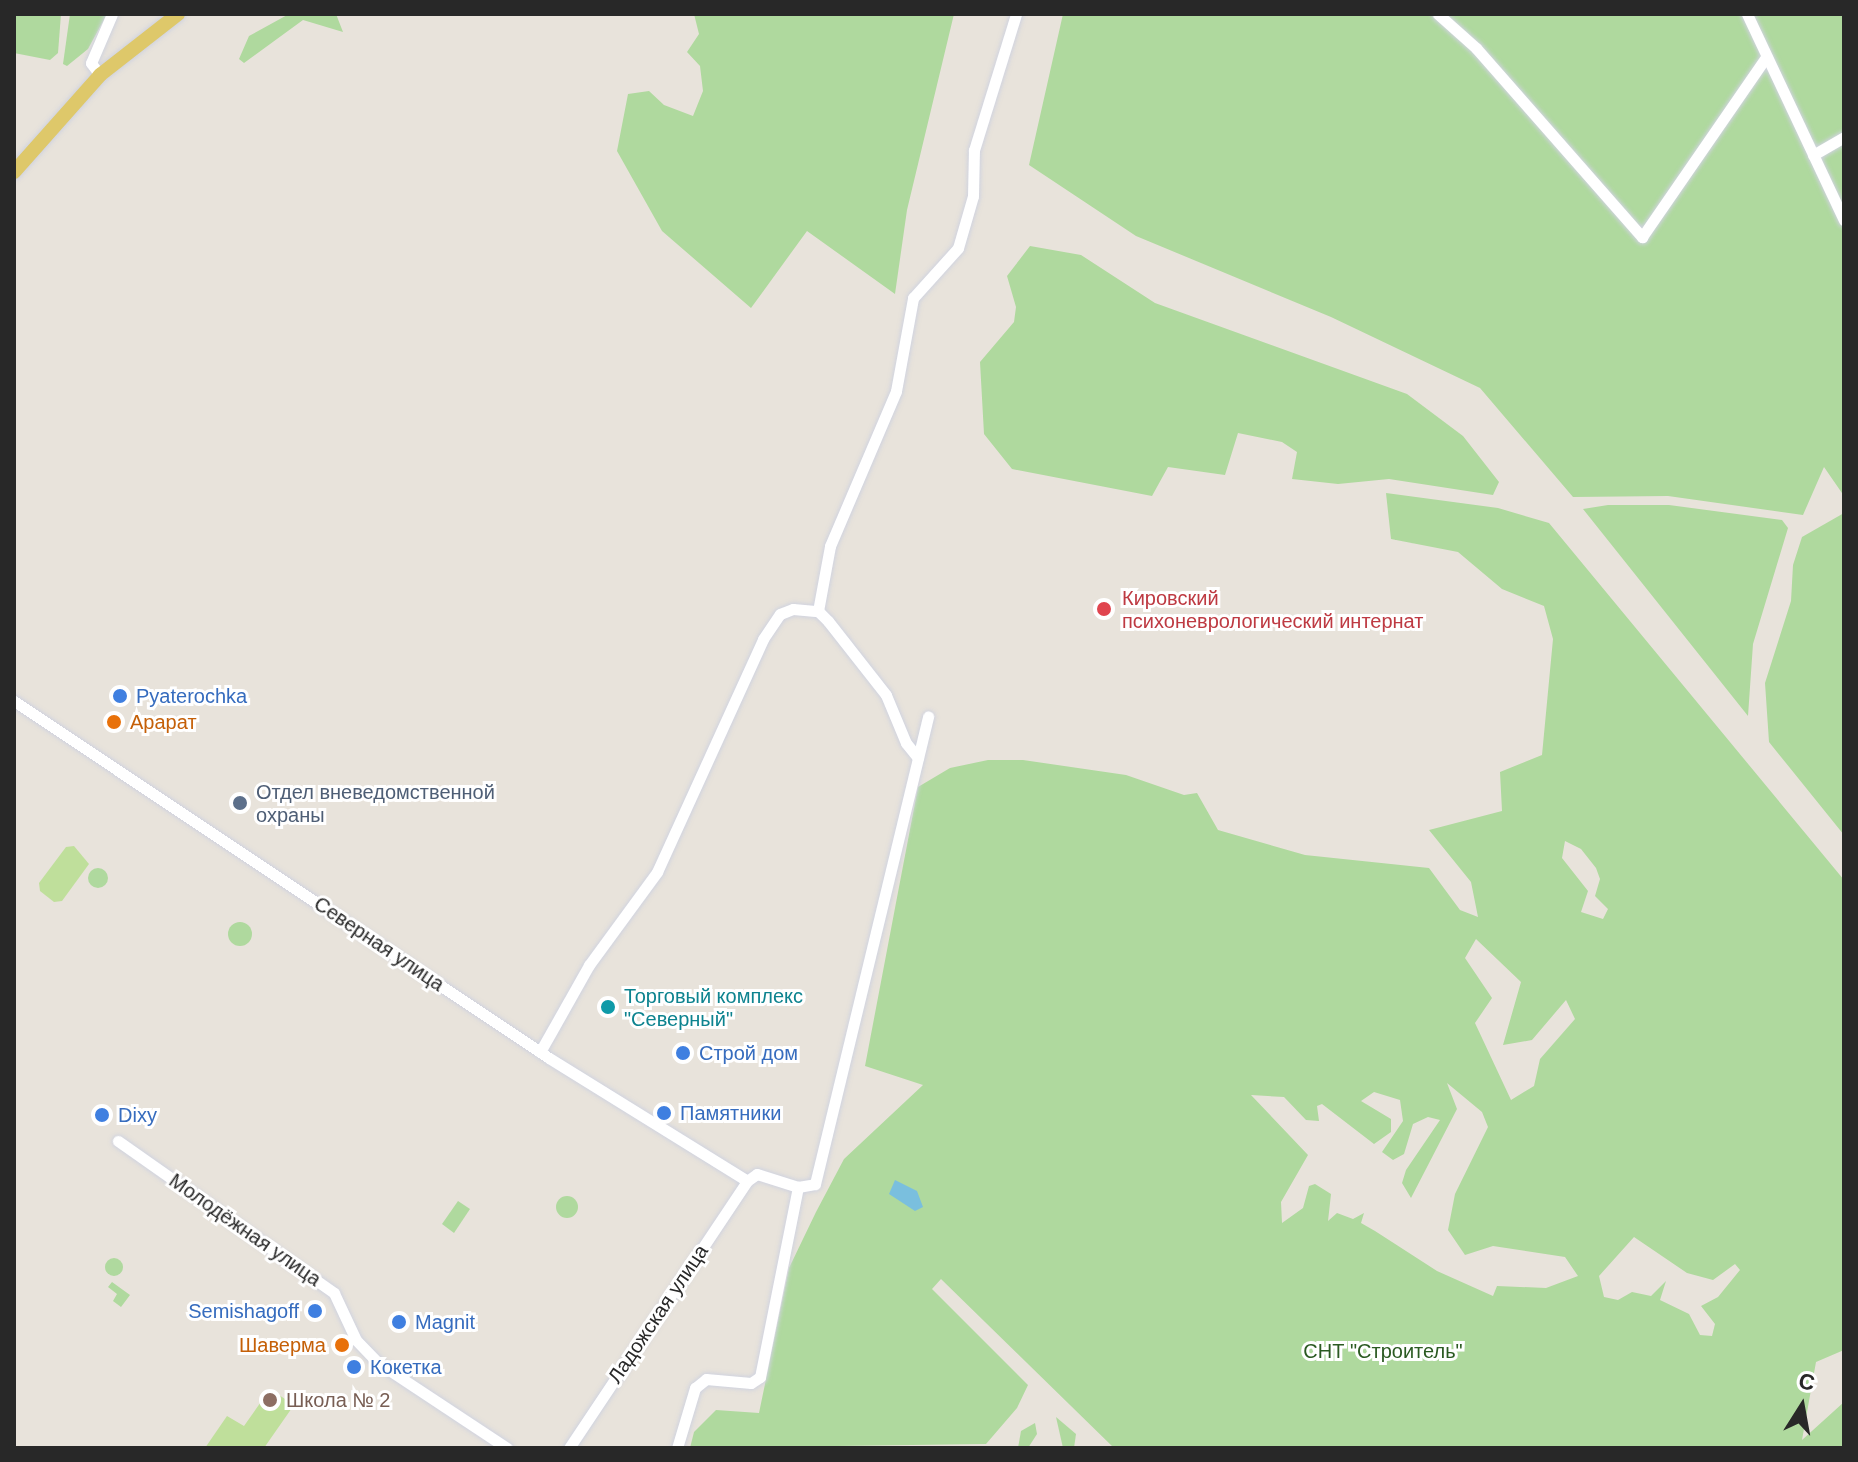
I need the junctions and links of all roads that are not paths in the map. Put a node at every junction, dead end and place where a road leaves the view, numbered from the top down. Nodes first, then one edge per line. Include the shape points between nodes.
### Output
1 (112, 14) edge
2 (178, 14) edge
3 (1016, 14) edge
4 (1438, 14) edge
5 (1747, 14) edge
6 (1765, 59) junction
7 (100, 75) junction
8 (1844, 137) edge
9 (1813, 155) junction
10 (14, 172) edge
11 (1844, 220) edge
12 (818, 611) junction
13 (14, 701) edge
14 (928, 716) dead end
15 (918, 758) junction
16 (540, 1052) junction
17 (118, 1141) dead end
18 (747, 1181) junction
19 (798, 1187) junction
20 (507, 1448) edge
21 (569, 1448) edge
22 (677, 1448) edge

1 - 7 street via 91,63
2 - 7 main road
3 - 12 street via 974,150 973,196 958,248 913,298 896,391 830,546
4 - 6 street via 1476,48 1642,237
5 - 6 street
6 - 9 street
7 - 10 main road
8 - 9 street
9 - 11 street
12 - 15 street via 886,695
12 - 16 street via 780,614 763,639 657,872 589,965
13 - 16 street, Северная улица
14 - 15 street
15 - 19 street via 820,1175 815,1184
16 - 18 street, Северная улица
17 - 20 street, Молодёжная улица via 334,1293 356,1340 377,1362
18 - 19 street via 757,1174
18 - 21 street, Ладожская улица
19 - 22 street via 760,1377 751,1383 706,1379 695,1388

